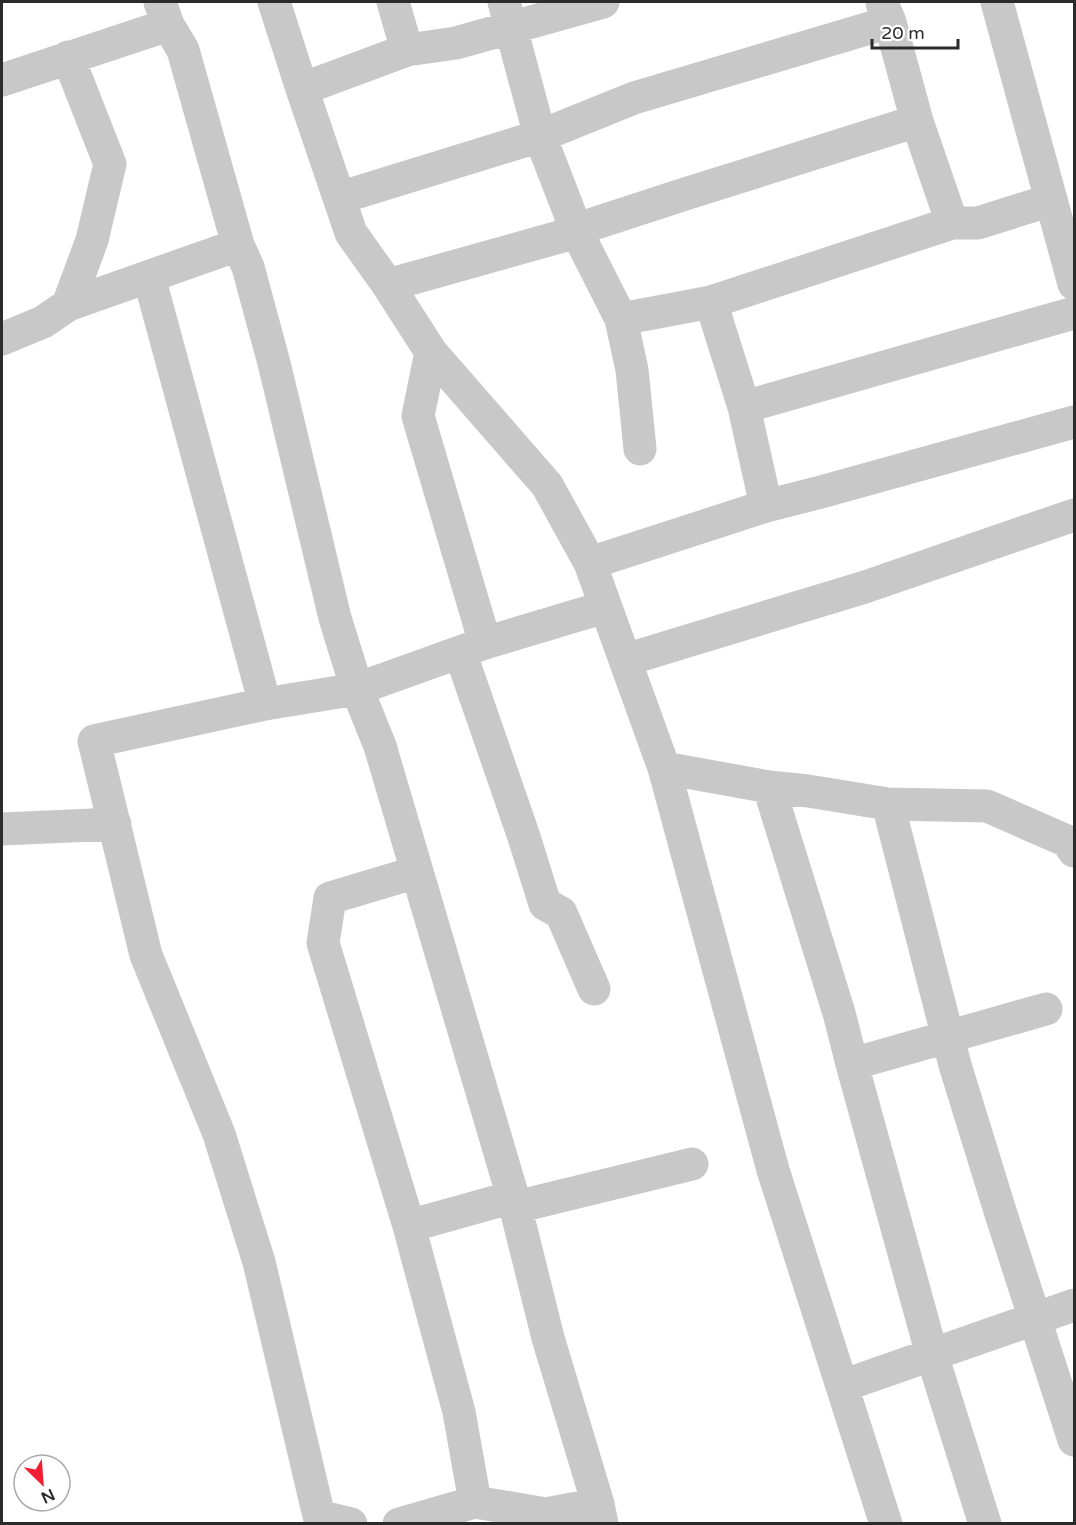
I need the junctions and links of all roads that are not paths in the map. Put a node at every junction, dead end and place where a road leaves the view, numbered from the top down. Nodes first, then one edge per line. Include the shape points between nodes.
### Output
1 (274, 2) edge
2 (393, 2) edge
3 (603, 2) edge
4 (997, 2) edge
5 (886, 12) edge
6 (164, 13) edge
7 (508, 14) edge
8 (407, 50) junction
9 (68, 57) junction
10 (2, 80) edge
11 (302, 89) junction
12 (917, 122) junction
13 (540, 136) junction
14 (339, 198) junction
15 (1051, 200) junction
16 (952, 223) junction
17 (577, 232) junction
18 (238, 245) junction
19 (149, 277) junction
20 (1074, 284) edge
21 (388, 285) junction
22 (711, 302) junction
23 (68, 305) junction
24 (1074, 313) edge
25 (621, 319) junction
26 (2, 339) edge
27 (431, 352) junction
28 (744, 407) junction
29 (1074, 422) edge
30 (640, 448) dead end
31 (766, 506) junction
32 (1074, 515) edge
33 (590, 563) junction
34 (605, 608) junction
35 (472, 648) junction
36 (625, 660) junction
37 (357, 689) junction
38 (265, 704) junction
39 (664, 768) junction
40 (769, 787) junction
41 (888, 804) junction
42 (115, 824) junction
43 (2, 829) edge
44 (1074, 851) edge
45 (417, 872) junction
46 (594, 989) dead end
47 (1046, 1009) dead end
48 (947, 1037) junction
49 (852, 1064) junction
50 (692, 1164) dead end
51 (514, 1202) junction
52 (410, 1226) junction
53 (1074, 1305) edge
54 (1035, 1319) junction
55 (932, 1355) junction
56 (842, 1386) junction
57 (1074, 1440) edge
58 (475, 1502) junction
59 (600, 1514) edge
60 (307, 1520) edge
61 (351, 1524) edge
62 (399, 1524) edge
63 (886, 1524) edge
64 (985, 1524) edge

1 - 11 street
2 - 8 street
3 - 7 street
4 - 15 street
5 - 12 street
5 - 13 street via 634,98
6 - 9 street
6 - 18 street via 183,50
7 - 8 street via 456,43
7 - 13 street
8 - 11 street
9 - 10 street
9 - 23 street via 110,164 92,240
11 - 14 street
12 - 16 street
12 - 17 street
13 - 14 street
13 - 17 street
14 - 21 street via 351,233
15 - 16 street via 978,224
15 - 20 street
16 - 22 street
17 - 21 street
17 - 25 street
18 - 19 street
18 - 37 street via 248,267 274,363 335,618
19 - 23 street
19 - 38 street
21 - 27 street
22 - 25 street
22 - 28 street
23 - 26 street via 43,322
24 - 28 street
25 - 30 street via 632,370
27 - 33 street via 547,485
27 - 35 street via 418,416
28 - 31 street
29 - 31 street
31 - 33 street
32 - 36 street via 865,587
33 - 34 street
34 - 35 street
34 - 36 street
35 - 37 street
35 - 46 street via 545,904 561,913
36 - 39 street
37 - 38 street
37 - 45 street via 380,746
38 - 42 street via 94,741
39 - 40 street
39 - 56 street via 773,1170
40 - 41 street
40 - 49 street
41 - 44 street via 987,806 1067,841
41 - 48 street
42 - 43 street
42 - 60 street via 146,955 219,1134 259,1262
45 - 51 street
45 - 52 street via 330,898 323,943
47 - 48 street
48 - 49 street
48 - 54 street
49 - 55 street
50 - 51 street
51 - 52 street
51 - 59 street via 548,1338
52 - 58 street via 459,1412
53 - 54 street
54 - 55 street
54 - 57 street
55 - 56 street
55 - 64 street
56 - 63 street
58 - 59 street via 546,1514
58 - 62 street
60 - 61 street

